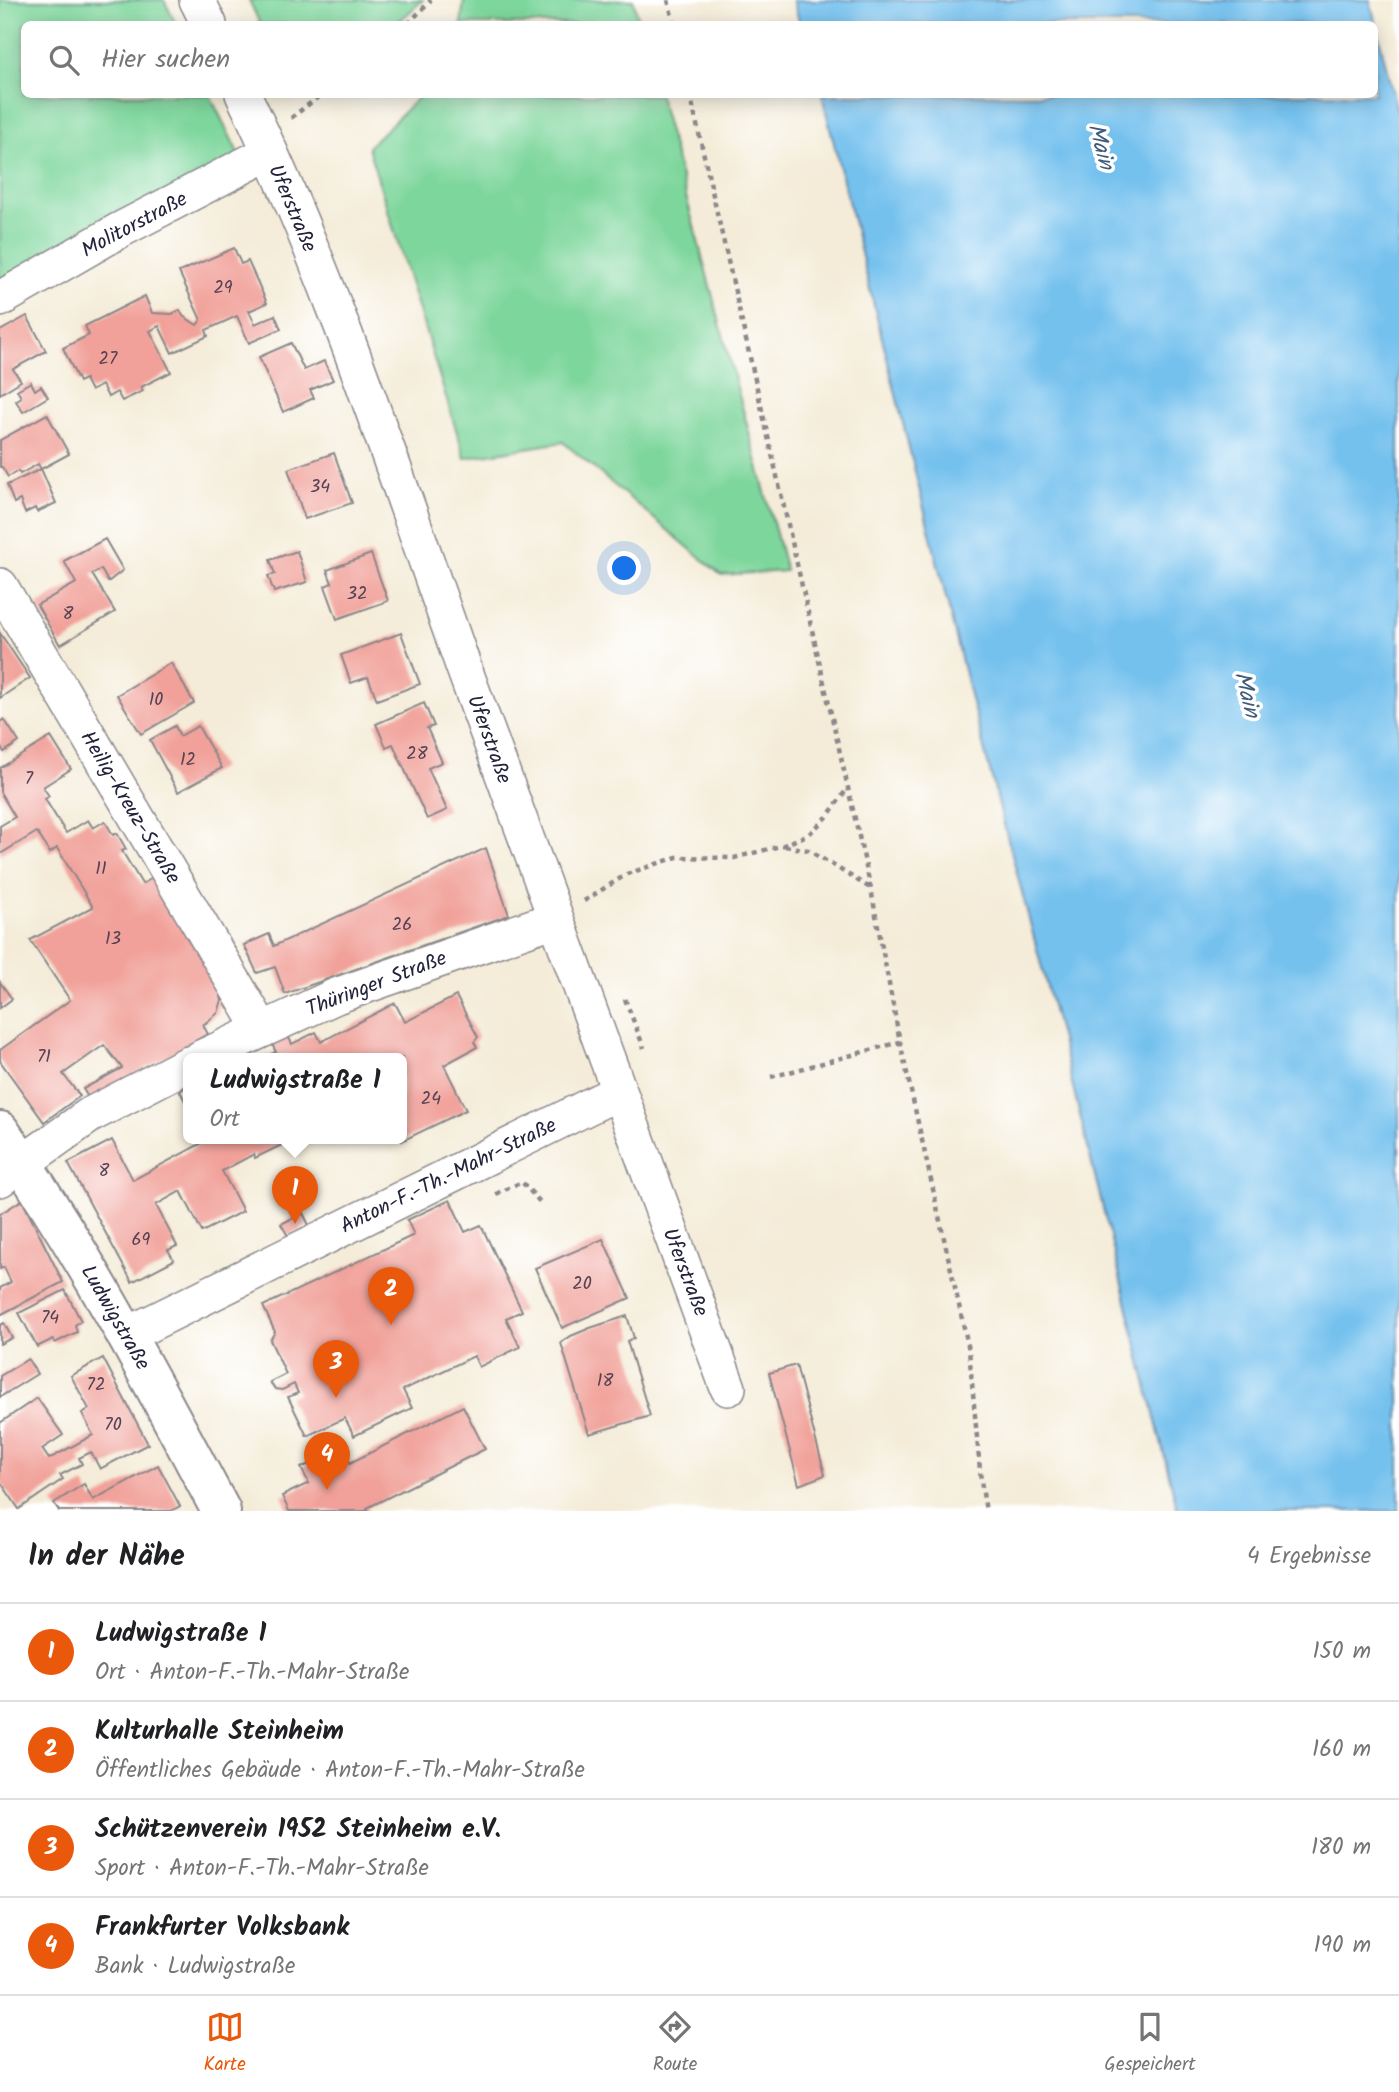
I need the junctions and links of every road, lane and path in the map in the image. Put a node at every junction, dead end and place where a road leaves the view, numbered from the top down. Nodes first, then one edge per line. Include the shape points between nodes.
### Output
1 (197, 0) edge
2 (431, 0) edge
3 (668, 0) edge
4 (208, 21) edge
5 (411, 21) edge
6 (673, 21) edge
7 (245, 98) edge
8 (317, 98) edge
9 (691, 98) edge
10 (292, 118) dead end
11 (270, 152) junction
12 (0, 299) edge
13 (2, 594) edge
14 (848, 788) junction
15 (784, 845) junction
16 (871, 889) junction
17 (565, 911) junction
18 (261, 1028) junction
19 (900, 1042) junction
20 (211, 1053) edge
21 (183, 1067) edge
22 (771, 1077) dead end
23 (618, 1092) junction
24 (0, 1130) edge
25 (12, 1172) edge
26 (486, 1199) dead end
27 (540, 1202) dead end
28 (127, 1335) junction
29 (728, 1388) dead end
30 (221, 1511) edge
31 (986, 1511) edge

1 - 4 street
2 - 5 path
3 - 6 path
7 - 11 street, Uferstraße
8 - 10 path
9 - 14 path
11 - 12 street, Molitorstraße
11 - 17 street, Uferstraße via 334,305
13 - 18 street, Heilig-Kreuz-Straße
14 - 15 path via 808,834
14 - 16 path
15 - 16 path via 808,850
15 - 17 path via 734,858 677,857 627,874
16 - 19 path
17 - 18 street, Thüringer Straße
17 - 23 street, Uferstraße
18 - 20 street, Thüringer Straße
19 - 22 path
19 - 31 path via 969,1350
21 - 25 street via 90,1115
23 - 28 street, Anton-F.-Th.-Mahr-Straße
23 - 29 street, Uferstraße
24 - 25 main road, Ludwigstraße
25 - 28 main road, Ludwigstraße
26 - 27 path via 522,1182
28 - 30 main road, Ludwigstraße

